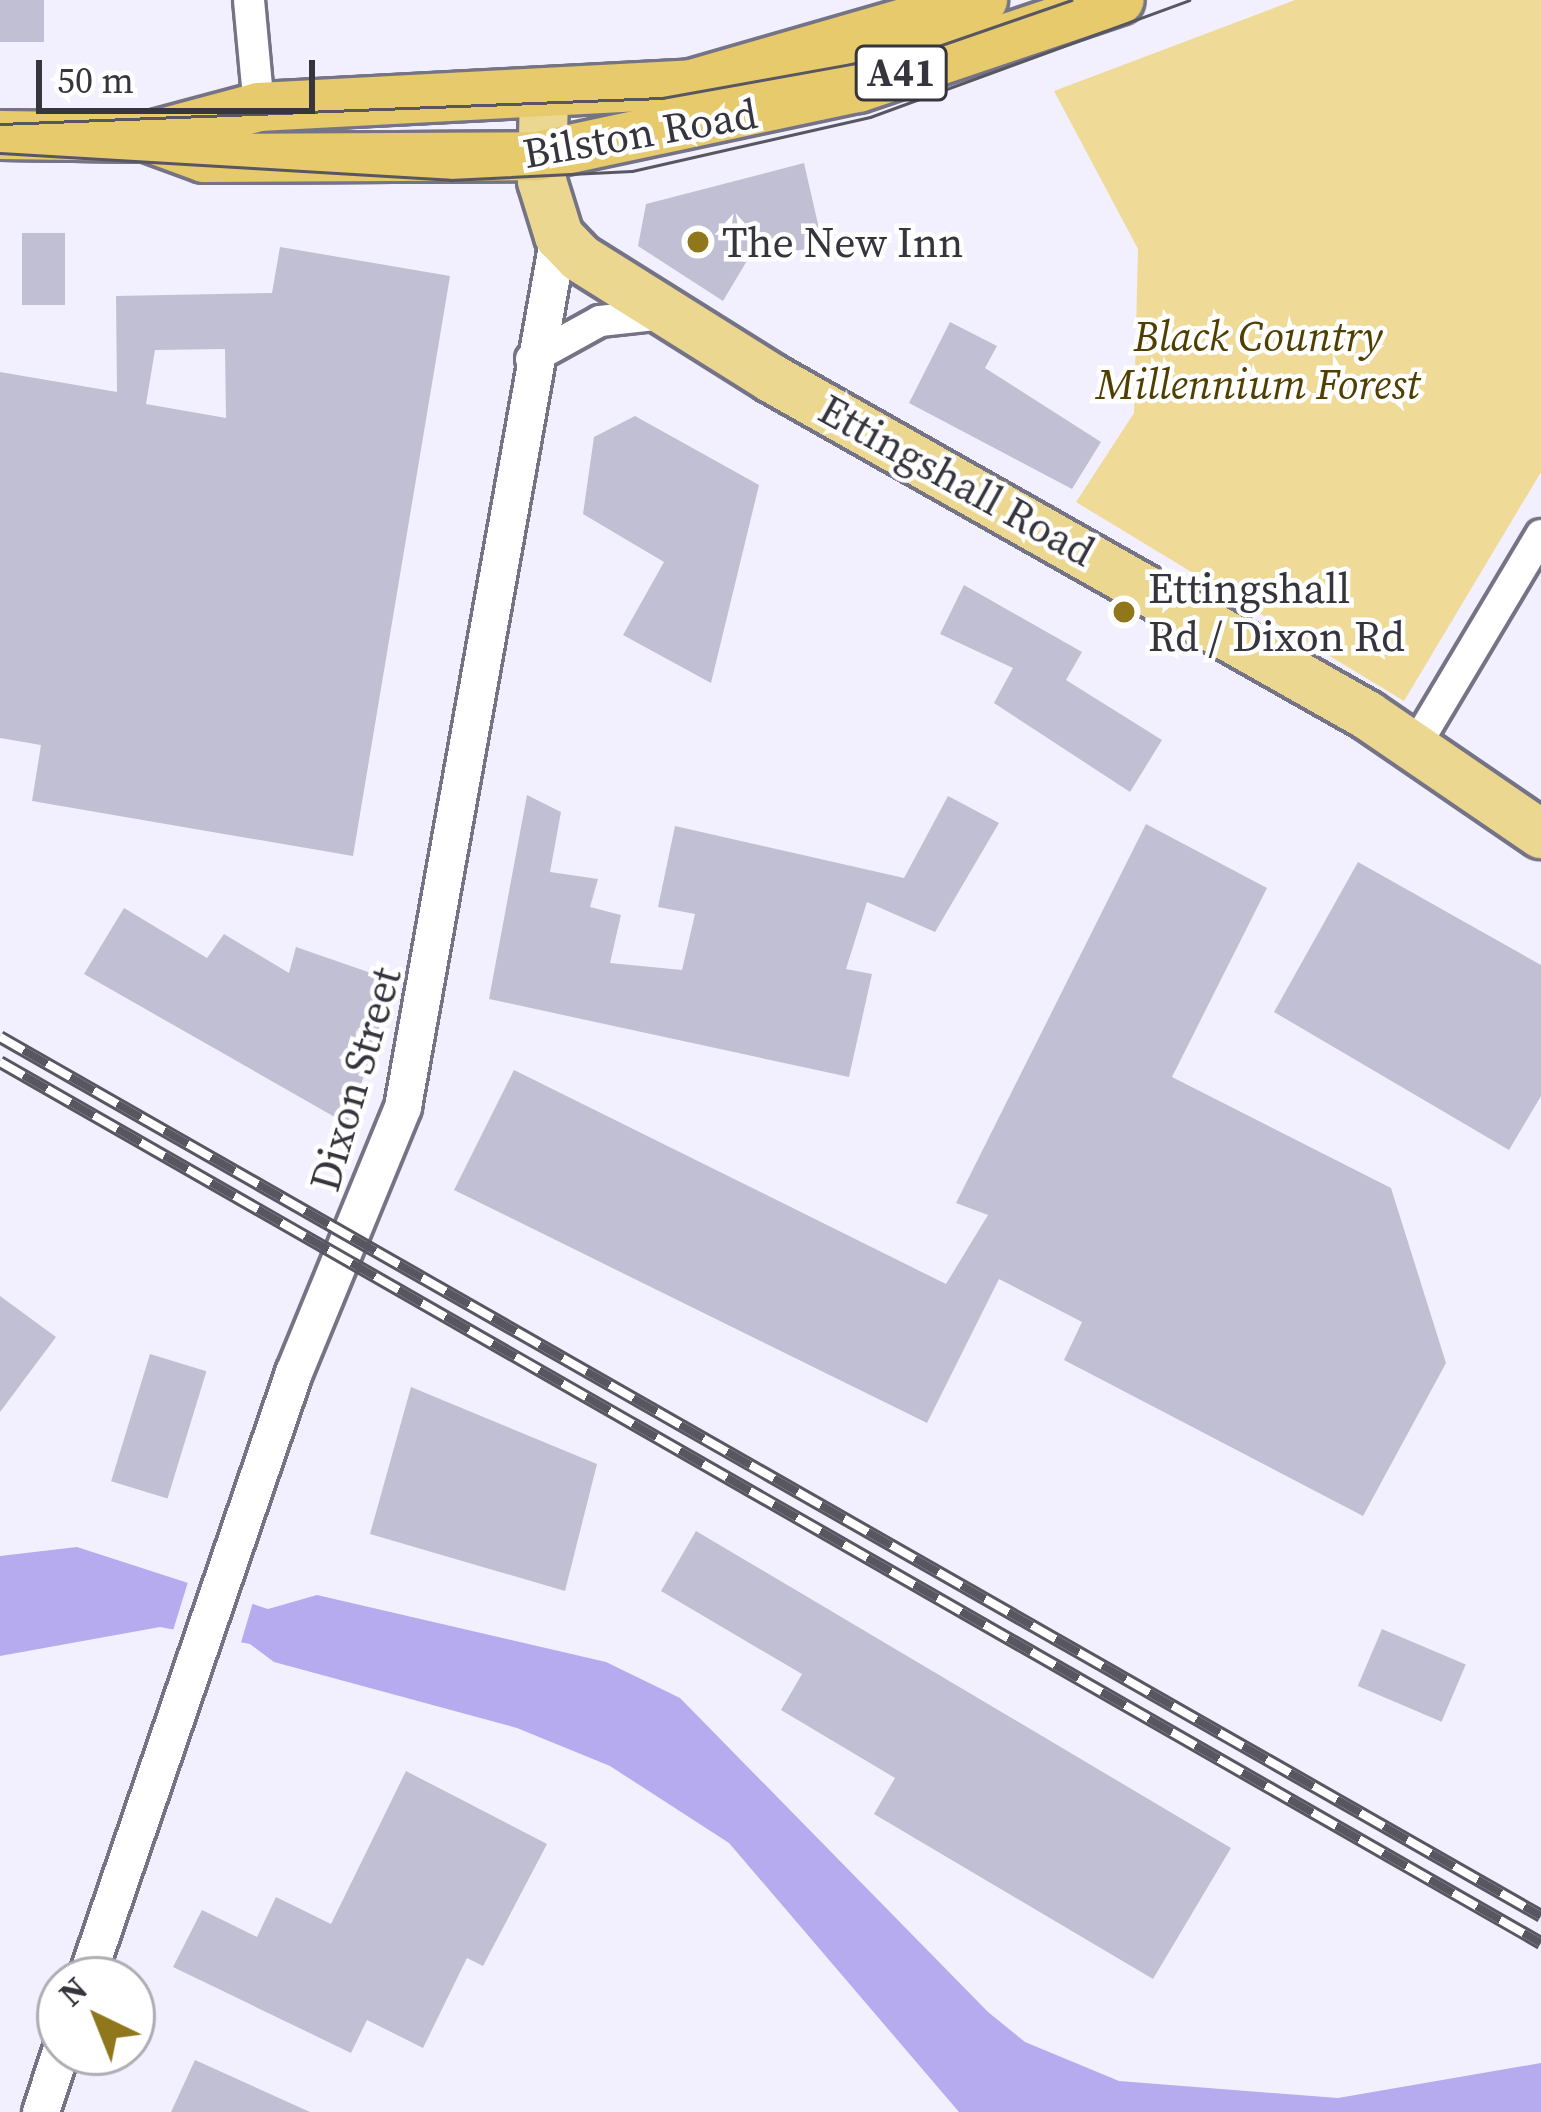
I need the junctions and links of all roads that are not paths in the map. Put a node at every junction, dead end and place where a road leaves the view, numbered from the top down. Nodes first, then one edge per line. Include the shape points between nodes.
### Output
1 (249, 0) edge
2 (983, 0) edge
3 (1120, 0) edge
4 (544, 93) junction
5 (259, 107) junction
6 (0, 135) edge
7 (147, 137) junction
8 (537, 156) junction
9 (559, 236) junction
10 (664, 314) junction
11 (531, 359) junction
12 (1541, 535) edge
13 (1414, 748) junction
14 (1541, 834) edge
15 (95, 1956) edge
16 (54, 2076) edge
17 (41, 2112) edge

1 - 5 street
2 - 4 highway, Bilston Road / A41 via 747,72
3 - 8 highway, Bilston Road / A41 via 857,88
4 - 5 highway, Bilston Road / A41
4 - 8 main road
5 - 7 highway, Bilston Road / A41
6 - 7 highway, Bilston Road / A41
7 - 8 highway, Bilston Road / A41 via 204,158
8 - 9 main road
9 - 10 main road, Ettingshall Road
9 - 11 street, Dixon Street
10 - 11 street via 600,321
10 - 13 main road, Ettingshall Road
11 - 15 street, Dixon Street via 416,1057
12 - 13 street
13 - 14 main road, Ettingshall Road
16 - 17 street

